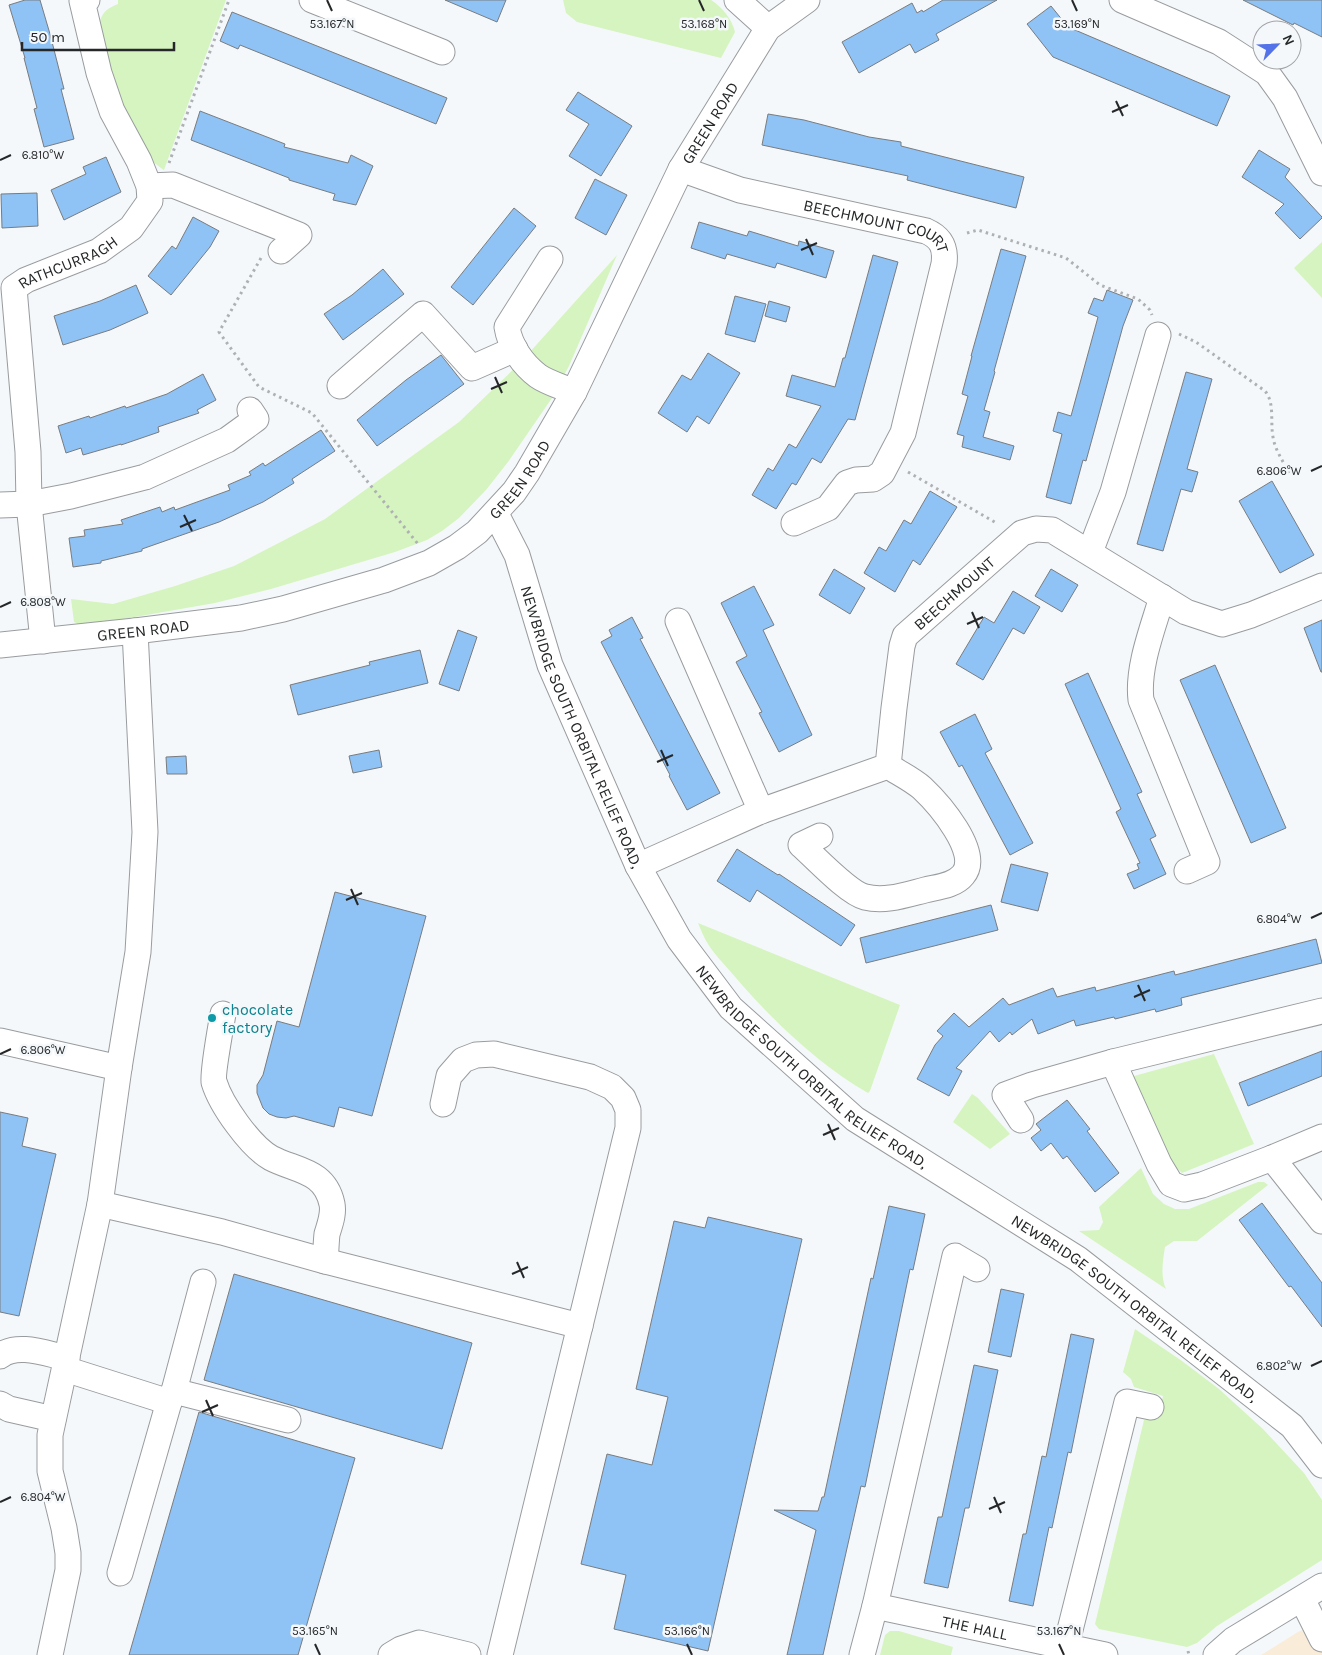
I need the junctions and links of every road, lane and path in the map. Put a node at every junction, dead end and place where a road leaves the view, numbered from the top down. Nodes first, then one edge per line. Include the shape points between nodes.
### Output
1 (87, 0) edge
2 (229, 0) edge
3 (312, 0) edge
4 (737, 0) edge
5 (807, 0) edge
6 (1122, 0) edge
7 (768, 28) junction
8 (442, 52) dead end
9 (681, 169) junction
10 (1322, 173) edge
11 (149, 186) junction
12 (281, 252) joint
13 (550, 258) dead end
14 (7, 285) edge
15 (1162, 347) dead end
16 (514, 349) junction
17 (340, 386) dead end
18 (574, 392) junction
19 (250, 410) dead end
20 (888, 460) junction
21 (29, 504) junction
22 (0, 505) edge
23 (496, 514) junction
24 (794, 523) dead end
25 (999, 525) dead end
26 (1090, 552) junction
27 (429, 563) junction
28 (1322, 586) edge
29 (1162, 597) junction
30 (678, 622) dead end
31 (135, 631) junction
32 (43, 641) junction
33 (0, 645) edge
34 (888, 766) junction
35 (761, 811) junction
36 (820, 836) dead end
37 (638, 866) junction
38 (1187, 871) dead end
39 (1322, 1011) edge
40 (223, 1014) dead end
41 (0, 1040) edge
42 (1113, 1062) junction
43 (119, 1068) junction
44 (443, 1104) dead end
45 (1021, 1120) dead end
46 (1322, 1137) edge
47 (1272, 1158) junction
48 (100, 1204) junction
49 (1322, 1221) edge
50 (325, 1261) junction
51 (977, 1269) dead end
52 (203, 1282) dead end
53 (580, 1326) junction
54 (0, 1356) edge
55 (66, 1363) junction
56 (171, 1396) junction
57 (0, 1404) edge
58 (1150, 1407) dead end
59 (53, 1419) junction
60 (288, 1420) dead end
61 (1322, 1465) edge
62 (120, 1573) dead end
63 (1312, 1593) edge
64 (876, 1606) junction
65 (1322, 1639) edge
66 (1066, 1646) junction
67 (50, 1655) edge
68 (391, 1655) edge
69 (468, 1655) edge
70 (500, 1655) edge
71 (862, 1655) edge
72 (1105, 1655) edge
73 (1216, 1655) edge

1 - 11 street via 82,1 99,73 112,111
2 - 11 path via 166,171
3 - 8 street
4 - 7 street
5 - 7 street, GREEN ROAD
6 - 10 street via 1219,42 1267,73 1285,98
7 - 9 street, GREEN ROAD
9 - 18 street, GREEN ROAD
9 - 20 street, BEECHMOUNT COURT via 740,190 926,231 940,240 945,252 944,264 903,433
11 - 12 street via 173,185 299,235
11 - 14 street, RATHCURRAGH via 150,201 131,228 99,251
12 - 27 path via 275,258 264,251 219,332 259,387 312,413 421,548
13 - 16 street via 507,327
14 - 21 street, RATHCURRAGH via 28,452
15 - 26 street
16 - 17 street via 472,368 423,314
16 - 18 street via 539,377
18 - 23 street, GREEN ROAD via 527,473
19 - 21 street via 256,419 227,440 145,477
20 - 24 street, BEECHMOUNT COURT via 882,473 872,479 848,483 828,508
20 - 25 path
21 - 22 street
21 - 32 street, RATHCURRAGH
23 - 27 street, GREEN ROAD via 457,548
23 - 37 street, NEWBRIDGE SOUTH ORBITAL RELIEF ROAD, via 517,555 550,665
26 - 29 street, BEECHMOUNT
26 - 34 street, BEECHMOUNT via 1052,530 1036,529 1022,533 905,636
27 - 31 street, GREEN ROAD via 282,610
28 - 29 street, BEECHMOUNT via 1222,624 1186,612
29 - 38 street via 1149,641 1140,686 1141,700 1207,862
30 - 35 street
31 - 32 street, GREEN ROAD
31 - 43 street via 145,832 138,952
32 - 33 street, GREEN ROAD
34 - 35 street
34 - 36 street via 922,788 949,818 966,848 968,862 964,875 950,884 886,899 864,897 801,845
35 - 37 street
37 - 61 street, NEWBRIDGE SOUTH ORBITAL RELIEF ROAD, via 679,939 731,1008 855,1119 1078,1259 1292,1426
39 - 42 street
40 - 50 street via 213,1080 245,1135 270,1157 309,1172 324,1186 332,1204
41 - 43 street
42 - 45 street via 1005,1095
42 - 47 street via 1171,1184 1184,1189 1193,1187
43 - 48 street
44 - 53 street via 449,1076 462,1060 494,1054 590,1077 612,1087 623,1098 628,1110 628,1128
46 - 47 street
47 - 49 street
48 - 50 street via 222,1232
48 - 55 street
50 - 53 street
51 - 64 street via 955,1256
52 - 56 street
53 - 70 street
54 - 55 street via 22,1349
55 - 56 street
55 - 59 street
56 - 60 street
56 - 62 street
57 - 59 street
58 - 66 street via 1127,1402
59 - 67 street via 50,1472 64,1528 68,1570
63 - 65 street
63 - 73 street via 1233,1640
64 - 66 street, THE HALL
64 - 71 street
66 - 72 street, THE HALL
68 - 69 street via 419,1643

